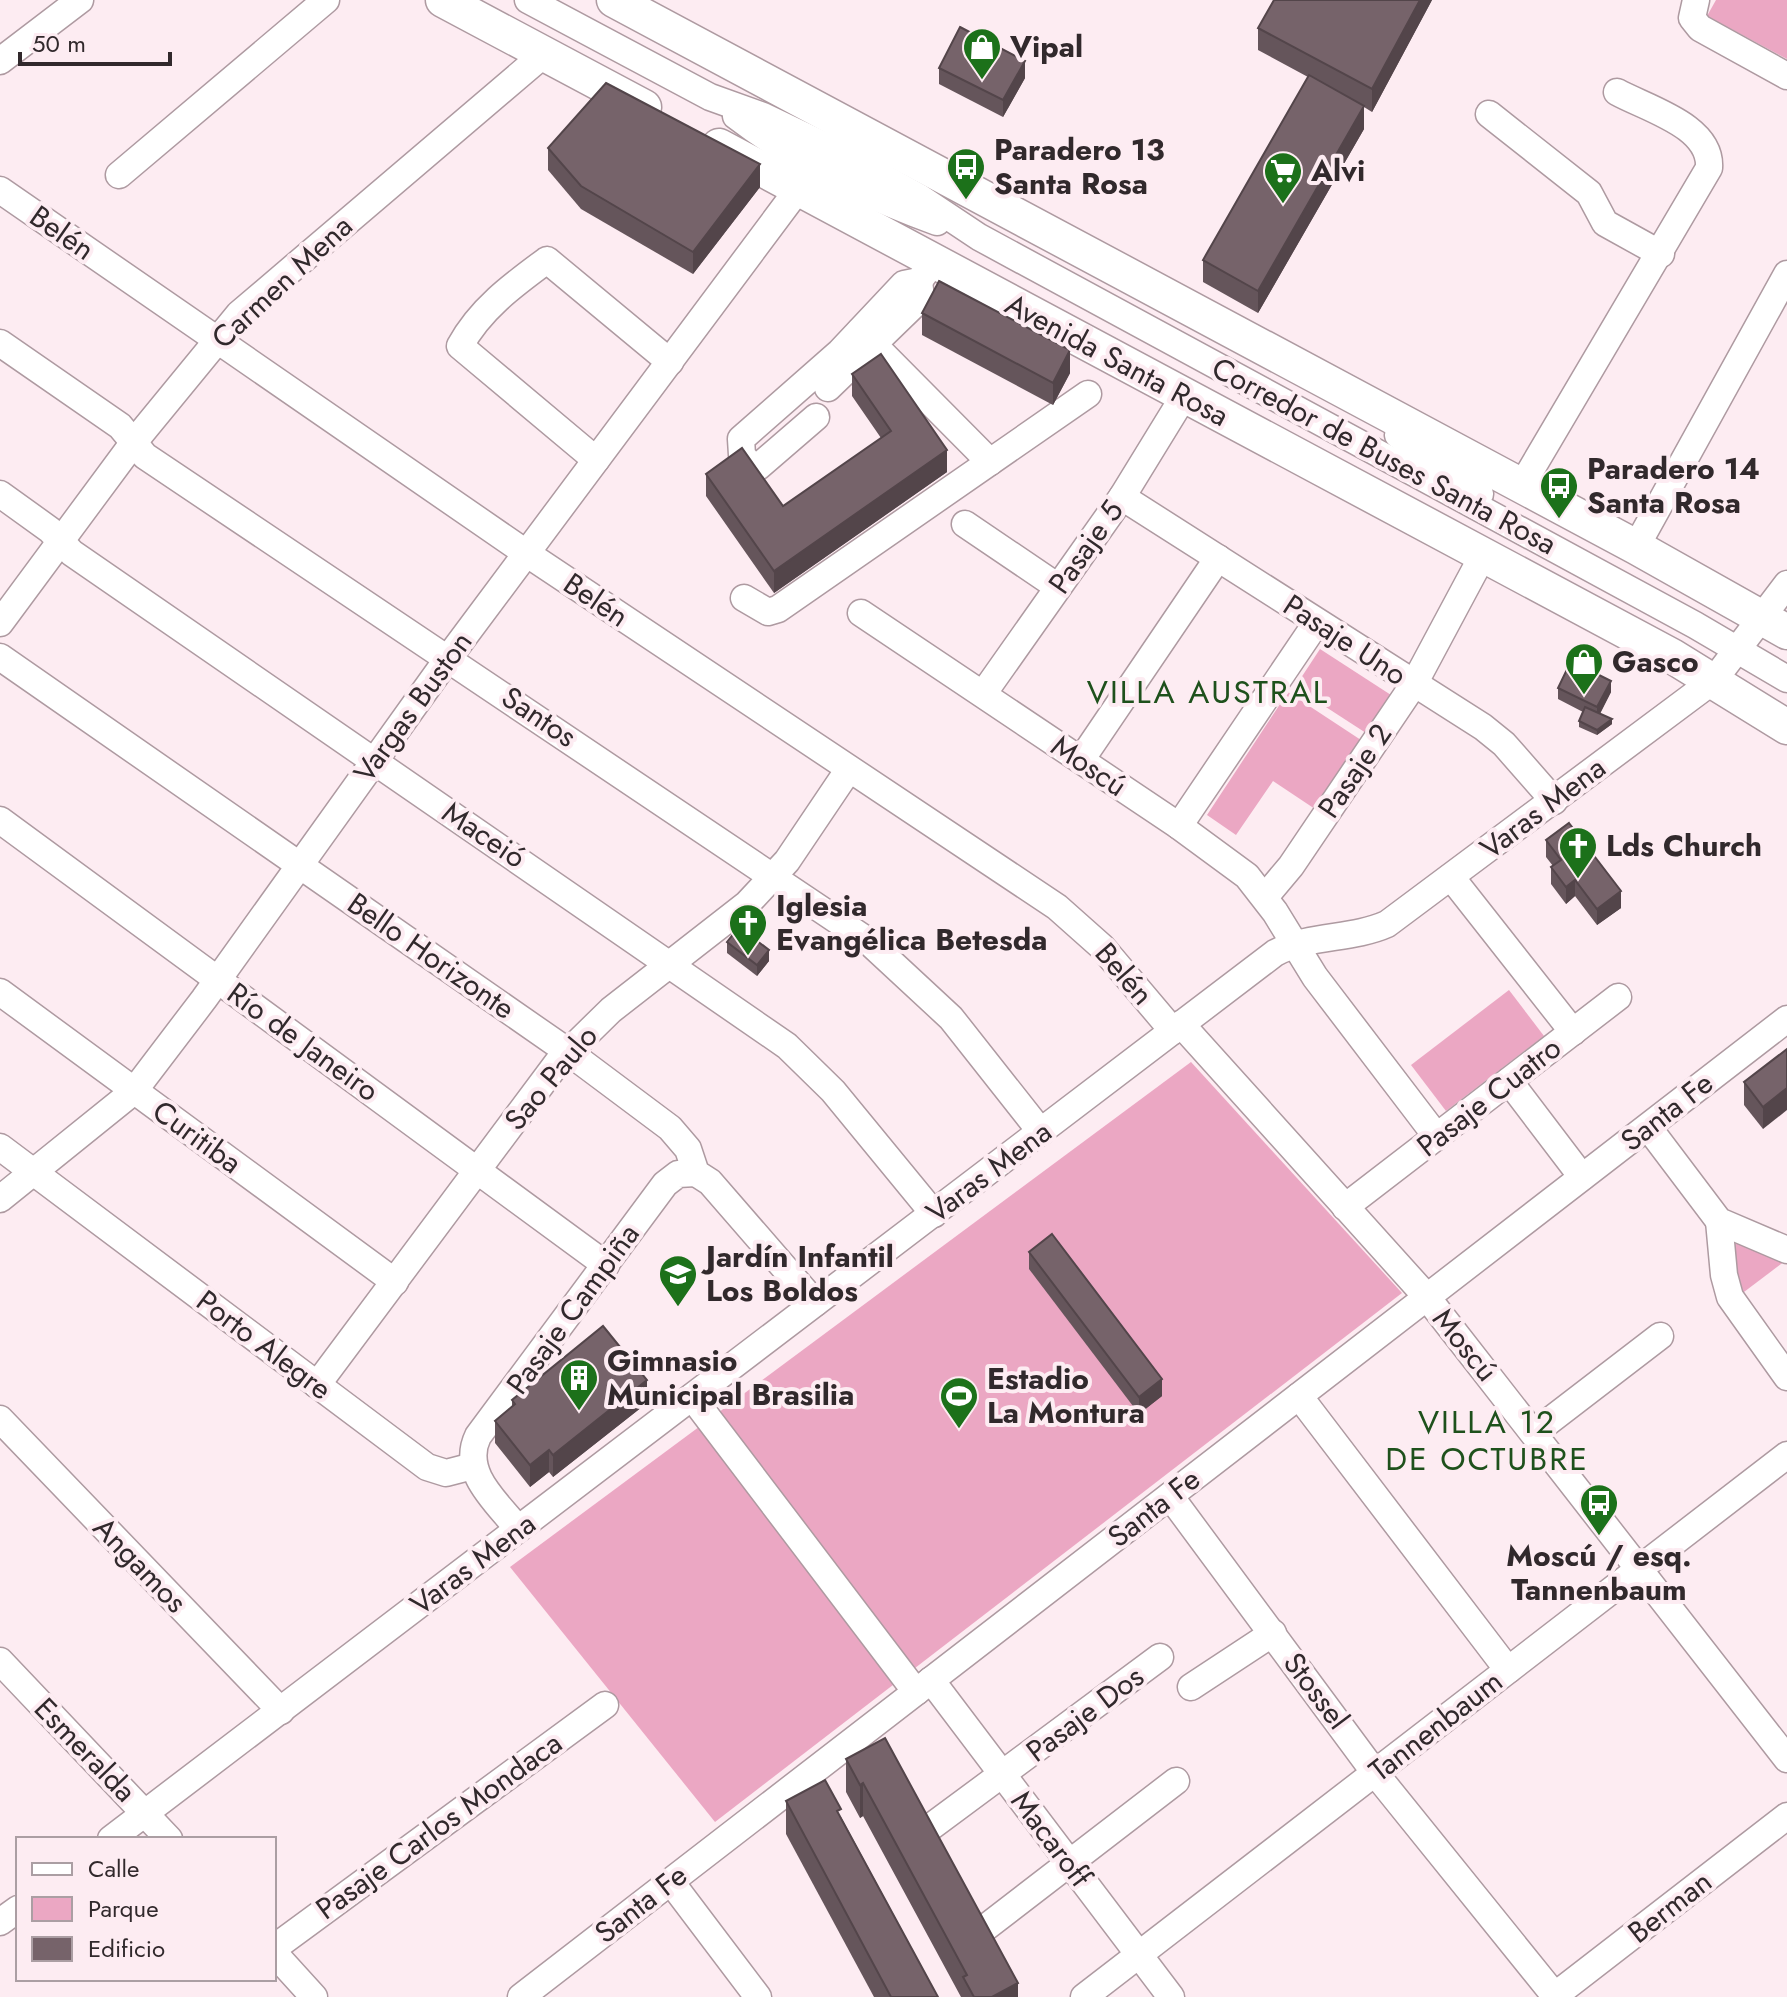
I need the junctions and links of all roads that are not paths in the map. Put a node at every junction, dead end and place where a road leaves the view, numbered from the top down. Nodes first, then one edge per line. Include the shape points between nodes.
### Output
1 (80, 0) edge
2 (326, 0) edge
3 (443, 0) edge
4 (528, 0) edge
5 (614, 0) edge
6 (1696, 0) edge
7 (544, 54) junction
8 (0, 61) edge
9 (1787, 76) edge
10 (1617, 92) dead end
11 (1489, 114) dead end
12 (119, 175) dead end
13 (799, 188) junction
14 (0, 190) edge
15 (1661, 254) junction
16 (926, 271) junction
17 (1787, 274) edge
18 (868, 338) junction
19 (216, 339) junction
20 (0, 343) edge
21 (670, 362) junction
22 (1303, 370) junction
23 (828, 388) dead end
24 (1088, 394) dead end
25 (1184, 396) junction
26 (816, 417) dead end
27 (134, 442) junction
28 (596, 460) junction
29 (990, 462) junction
30 (1522, 485) junction
31 (0, 494) edge
32 (1122, 497) junction
33 (965, 524) dead end
34 (61, 541) junction
35 (1543, 542) junction
36 (1636, 547) junction
37 (526, 553) junction
38 (1483, 555) junction
39 (1218, 558) junction
40 (1787, 584) edge
41 (1058, 587) junction
42 (744, 598) dead end
43 (861, 613) dead end
44 (1317, 622) junction
45 (0, 623) edge
46 (1775, 625) edge
47 (1739, 650) junction
48 (0, 657) edge
49 (449, 657) junction
50 (1787, 679) edge
51 (1714, 680) junction
52 (1414, 684) junction
53 (983, 694) junction
54 (1787, 727) edge
55 (375, 760) junction
56 (1081, 760) junction
57 (849, 769) junction
58 (1554, 801) junction
59 (0, 820) edge
60 (1179, 826) junction
61 (300, 866) junction
62 (775, 876) junction
63 (1451, 877) junction
64 (1265, 897) junction
65 (1292, 944) junction
66 (673, 965) junction
67 (218, 980) junction
68 (0, 992) edge
69 (1618, 997) dead end
70 (1787, 1019) edge
71 (1177, 1027) junction
72 (1573, 1032) junction
73 (567, 1051) junction
74 (1509, 1081) junction
75 (134, 1091) junction
76 (1648, 1127) junction
77 (1041, 1132) junction
78 (1437, 1137) junction
79 (0, 1147) edge
80 (477, 1170) junction
81 (33, 1172) junction
82 (696, 1173) junction
83 (1582, 1177) junction
84 (0, 1199) edge
85 (1352, 1201) junction
86 (934, 1214) junction
87 (1719, 1221) junction
88 (1787, 1250) edge
89 (606, 1265) junction
90 (395, 1282) junction
91 (1426, 1296) junction
92 (815, 1303) junction
93 (1660, 1336) dead end
94 (1787, 1377) edge
95 (317, 1385) junction
96 (1299, 1396) junction
97 (692, 1397) junction
98 (0, 1419) edge
99 (1535, 1432) junction
100 (1787, 1455) edge
101 (473, 1466) junction
102 (1170, 1496) junction
103 (518, 1529) junction
104 (1640, 1568) junction
105 (1273, 1633) junction
106 (1160, 1657) dead end
107 (0, 1661) edge
108 (1508, 1670) junction
109 (924, 1686) junction
110 (1191, 1687) dead end
111 (605, 1705) dead end
112 (281, 1711) junction
113 (1787, 1759) edge
114 (1375, 1773) junction
115 (1003, 1776) junction
116 (1176, 1781) dead end
117 (145, 1813) junction
118 (1787, 1816) edge
119 (932, 1826) edge
120 (114, 1837) edge
121 (167, 1837) edge
122 (1070, 1864) junction
123 (671, 1882) junction
124 (985, 1928) edge
125 (276, 1949) edge
126 (276, 1952) edge
127 (1139, 1955) junction
128 (1554, 1996) edge
129 (314, 1997) edge
130 (521, 1997) edge
131 (758, 1997) edge
132 (1084, 1997) edge
133 (1171, 1997) edge

1 - 8 street
2 - 12 street
3 - 7 main road, Avenida Santa Rosa
4 - 35 street, Corredor de Buses Santa Rosa via 710,97 759,134 873,197 979,237
5 - 22 main road
6 - 9 street via 1692,18 1700,28
7 - 13 main road, Avenida Santa Rosa
7 - 19 street, Carmen Mena via 271,284
10 - 15 street via 1690,131 1708,151 1707,175
11 - 15 street via 1589,193 1605,223
13 - 16 main road, Avenida Santa Rosa
13 - 21 street, Vargas Buston
14 - 19 street, Belén
15 - 30 street
16 - 18 street via 904,284
16 - 25 main road, Avenida Santa Rosa
17 - 36 street
18 - 23 street
18 - 26 street via 741,439 742,455 758,467
18 - 29 street
19 - 27 street, Carmen Mena
19 - 37 street, Belén
20 - 27 street, Santos via 120,426
21 - 28 street, Vargas Buston
21 - 28 street via 547,260 502,294 460,346
22 - 30 main road
22 - 35 street
24 - 29 street
25 - 32 street, Pasaje 5
25 - 38 main road, Avenida Santa Rosa
27 - 34 street, Carmen Mena
27 - 49 street, Santos via 145,456
28 - 37 street, Vargas Buston
29 - 42 street via 778,609 768,612
30 - 36 main road
31 - 34 street, Maceió
32 - 39 street, Pasaje Uno
32 - 41 street, Pasaje 5
33 - 41 street
34 - 45 street, Carmen Mena
34 - 55 street, Maceió
35 - 47 street, Corredor de Buses Santa Rosa
36 - 46 main road
37 - 49 street, Vargas Buston
37 - 57 street, Belén
38 - 51 main road, Avenida Santa Rosa
38 - 52 street, Pasaje 2
39 - 44 street, Pasaje Uno
39 - 56 street
40 - 46 street, Varas Mena
41 - 53 street, Pasaje 5
43 - 53 street, Moscú
44 - 52 street, Pasaje Uno
44 - 60 street
46 - 47 street, Varas Mena
47 - 50 street, Corredor de Buses Santa Rosa
47 - 51 street, Varas Mena
48 - 61 street, Bello Horizonte
49 - 55 street, Vargas Buston
49 - 62 street, Santos
51 - 54 main road, Avenida Santa Rosa
51 - 58 street, Varas Mena
52 - 58 street, Pasaje Uno via 1494,735
52 - 64 street, Pasaje 2
53 - 56 street, Moscú
55 - 61 street, Vargas Buston
55 - 66 street, Maceió
56 - 60 street, Moscú
57 - 62 street, Sao Paulo
57 - 71 street, Belén via 1057,907
58 - 63 street, Varas Mena
59 - 67 street, Río de Janeiro
60 - 64 street, Moscú via 1233,865
61 - 67 street, Vargas Buston
61 - 73 street, Bello Horizonte
62 - 66 street, Sao Paulo
62 - 77 street, Santos via 868,941 926,992
63 - 65 street, Varas Mena via 1378,928
63 - 72 street
64 - 65 street, Moscú
65 - 71 street, Varas Mena
65 - 78 street
66 - 73 street, Sao Paulo via 611,1010
66 - 86 street, Maceió via 760,1025 813,1070
67 - 75 street, Vargas Buston
67 - 80 street, Río de Janeiro
68 - 75 street, Curitiba
69 - 72 street, Pasaje Cuatro
70 - 76 street, Santa Fe
71 - 77 street, Varas Mena
71 - 85 street, Moscú
72 - 74 street, Pasaje Cuatro
73 - 80 street, Sao Paulo
73 - 82 street, Bello Horizonte via 670,1128 688,1149
74 - 78 street, Pasaje Cuatro
74 - 83 street
75 - 81 street, Vargas Buston
75 - 90 street, Curitiba
76 - 83 street, Santa Fe
76 - 87 street
77 - 86 street, Varas Mena
78 - 85 street, Pasaje Cuatro
79 - 81 street, Porto Alegre
80 - 89 street, Río de Janeiro
80 - 90 street, Sao Paulo
81 - 84 street, Vargas Buston
81 - 95 street, Porto Alegre
82 - 89 street, Pasaje Campiña via 678,1174 665,1184
82 - 92 street, Bello Horizonte via 710,1182
83 - 91 street, Santa Fe
85 - 91 street, Moscú
86 - 92 street, Varas Mena
87 - 88 street
87 - 94 street via 1730,1297
89 - 101 street, Pasaje Campiña via 478,1436
90 - 95 street, Sao Paulo
91 - 96 street, Santa Fe
91 - 99 street, Moscú
92 - 97 street, Varas Mena
93 - 99 street
95 - 101 street, Porto Alegre via 433,1470 446,1473
96 - 102 street, Santa Fe
96 - 108 street
97 - 103 street, Varas Mena
97 - 109 street, Macaroff
98 - 112 street, Angamos
99 - 104 street, Moscú
100 - 104 street, Tannenbaum
101 - 103 street
102 - 105 street, Stossel
102 - 109 street, Santa Fe
103 - 112 street, Varas Mena
104 - 108 street, Tannenbaum
104 - 113 street, Moscú
105 - 110 street
105 - 114 street, Stossel
106 - 115 street, Pasaje Dos
107 - 117 street, Esmeralda
108 - 114 street, Tannenbaum
109 - 115 street, Macaroff
109 - 123 street, Santa Fe
111 - 125 street, Pasaje Carlos Mondaca
112 - 117 street, Varas Mena
114 - 127 street, Tannenbaum
114 - 128 street, Stossel
115 - 119 street, Pasaje Dos
115 - 122 street, Macaroff
116 - 122 street
117 - 120 street, Varas Mena
117 - 121 street, Esmeralda
118 - 128 street, Berman
122 - 124 street
122 - 127 street, Macaroff
123 - 130 street, Santa Fe
123 - 131 street
126 - 129 street
127 - 132 street, Tannenbaum
127 - 133 street, Macaroff

